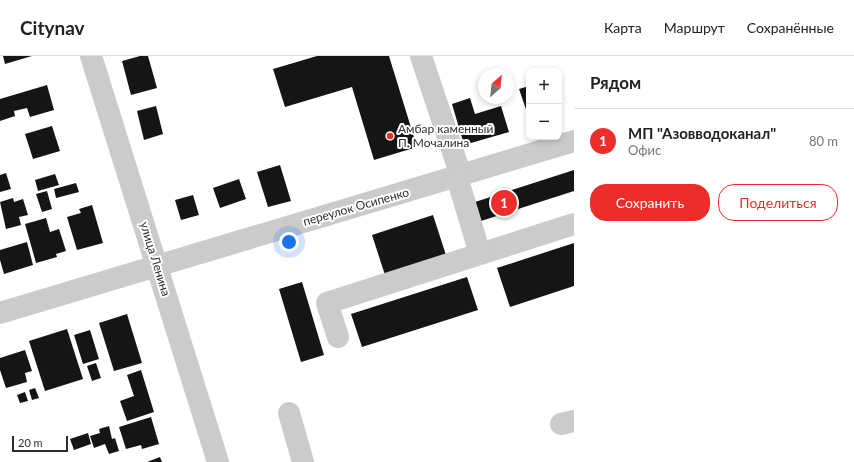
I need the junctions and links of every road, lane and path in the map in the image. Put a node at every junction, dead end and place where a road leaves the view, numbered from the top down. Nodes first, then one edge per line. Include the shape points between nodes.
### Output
1 (91, 56) edge
2 (421, 56) edge
3 (574, 141) edge
4 (459, 176) junction
5 (574, 224) edge
6 (480, 254) junction
7 (157, 265) junction
8 (0, 313) edge
9 (338, 337) dead end
10 (289, 413) dead end
11 (218, 462) edge
12 (303, 462) edge

1 - 7 street, улица Ленина
2 - 4 street
3 - 4 street, переулок Осипенко
4 - 6 street
4 - 7 street, переулок Осипенко
5 - 6 street
6 - 9 street via 327,303
7 - 8 street, переулок Осипенко
7 - 11 street, улица Ленина
10 - 12 street

